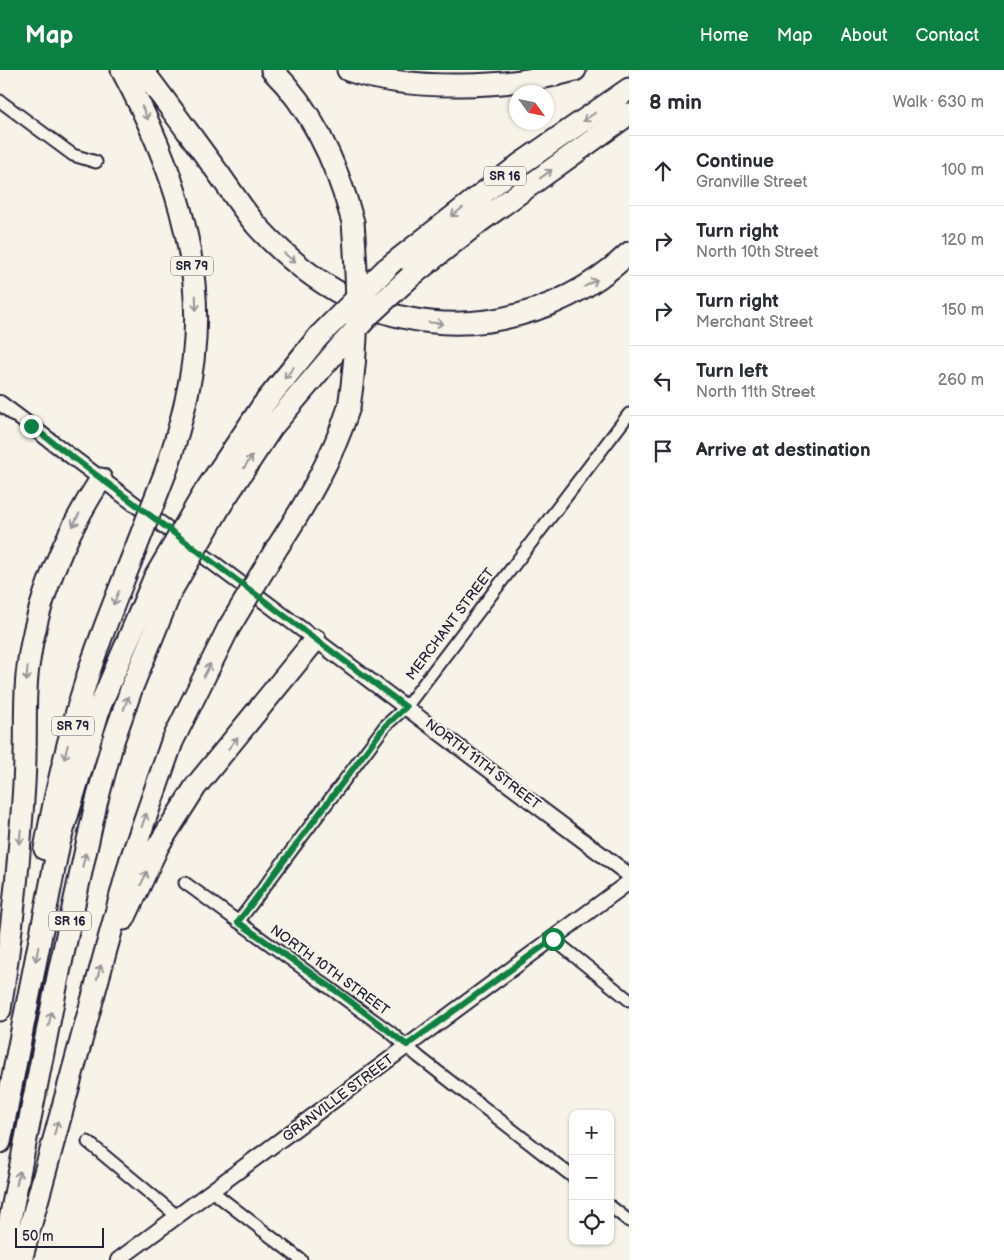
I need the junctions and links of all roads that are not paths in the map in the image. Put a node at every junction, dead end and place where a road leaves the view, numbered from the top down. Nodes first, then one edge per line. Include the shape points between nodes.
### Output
1 (122, 70) edge
2 (142, 70) edge
3 (272, 70) edge
4 (348, 70) edge
5 (575, 70) edge
6 (629, 89) edge
7 (0, 101) edge
8 (629, 114) edge
9 (96, 162) dead end
10 (629, 253) edge
11 (0, 403) edge
12 (629, 414) edge
13 (101, 478) junction
14 (315, 640) junction
15 (406, 707) junction
16 (629, 875) edge
17 (629, 882) edge
18 (186, 883) dead end
19 (46, 907) junction
20 (238, 922) junction
21 (110, 934) junction
22 (553, 939) junction
23 (629, 1000) edge
24 (0, 1010) edge
25 (407, 1045) junction
26 (0, 1142) edge
27 (88, 1142) dead end
28 (569, 1174) edge
29 (213, 1192) junction
30 (614, 1209) edge
31 (177, 1216) junction
32 (629, 1221) edge
33 (2, 1260) edge
34 (20, 1260) edge
35 (118, 1260) edge
36 (301, 1260) edge

1 -> 19 highway, SR 79, bridge via 159,145 174,187 190,251 195,293 195,336 190,381 166,471 88,676 54,797 44,852
2 -> 10 highway via 268,237 309,274 380,312 437,323 512,317 557,302 598,279
21 -> 3 highway, bridge via 130,862 172,742 228,629 308,501 338,443 349,407 358,338 353,222 340,180 325,147 297,99
4 - 5 highway via 406,82 478,84 513,82
6 -> 19 highway, SR 16, bridge via 519,165 386,269 319,336 263,405 204,493 154,579 100,706 59,843
7 - 9 street via 73,155
33 -> 8 highway, SR 16, bridge via 96,804 132,687 171,591 222,503 272,427 371,313 479,222
11 - 13 street, NORTH 11TH STREET
12 - 15 street, MERCHANT STREET
13 - 14 street, NORTH 11TH STREET
13 -> 24 highway via 63,549 33,638 27,678 21,828
14 - 15 street, NORTH 11TH STREET
21 -> 14 highway via 127,916 158,846 196,786
15 - 16 street, NORTH 11TH STREET
15 - 20 street, MERCHANT STREET via 385,726
17 - 22 street, GRANVILLE STREET
18 - 20 street, NORTH 10TH STREET
19 -> 26 highway, SR 16
20 - 25 street, NORTH 10TH STREET
34 -> 21 highway
22 - 23 street
22 - 25 street, GRANVILLE STREET
25 - 28 street, NORTH 10TH STREET
25 - 29 street, GRANVILLE STREET
27 - 31 street
29 - 31 street, GRANVILLE STREET
29 - 36 street
30 - 32 street
31 - 35 street, GRANVILLE STREET

